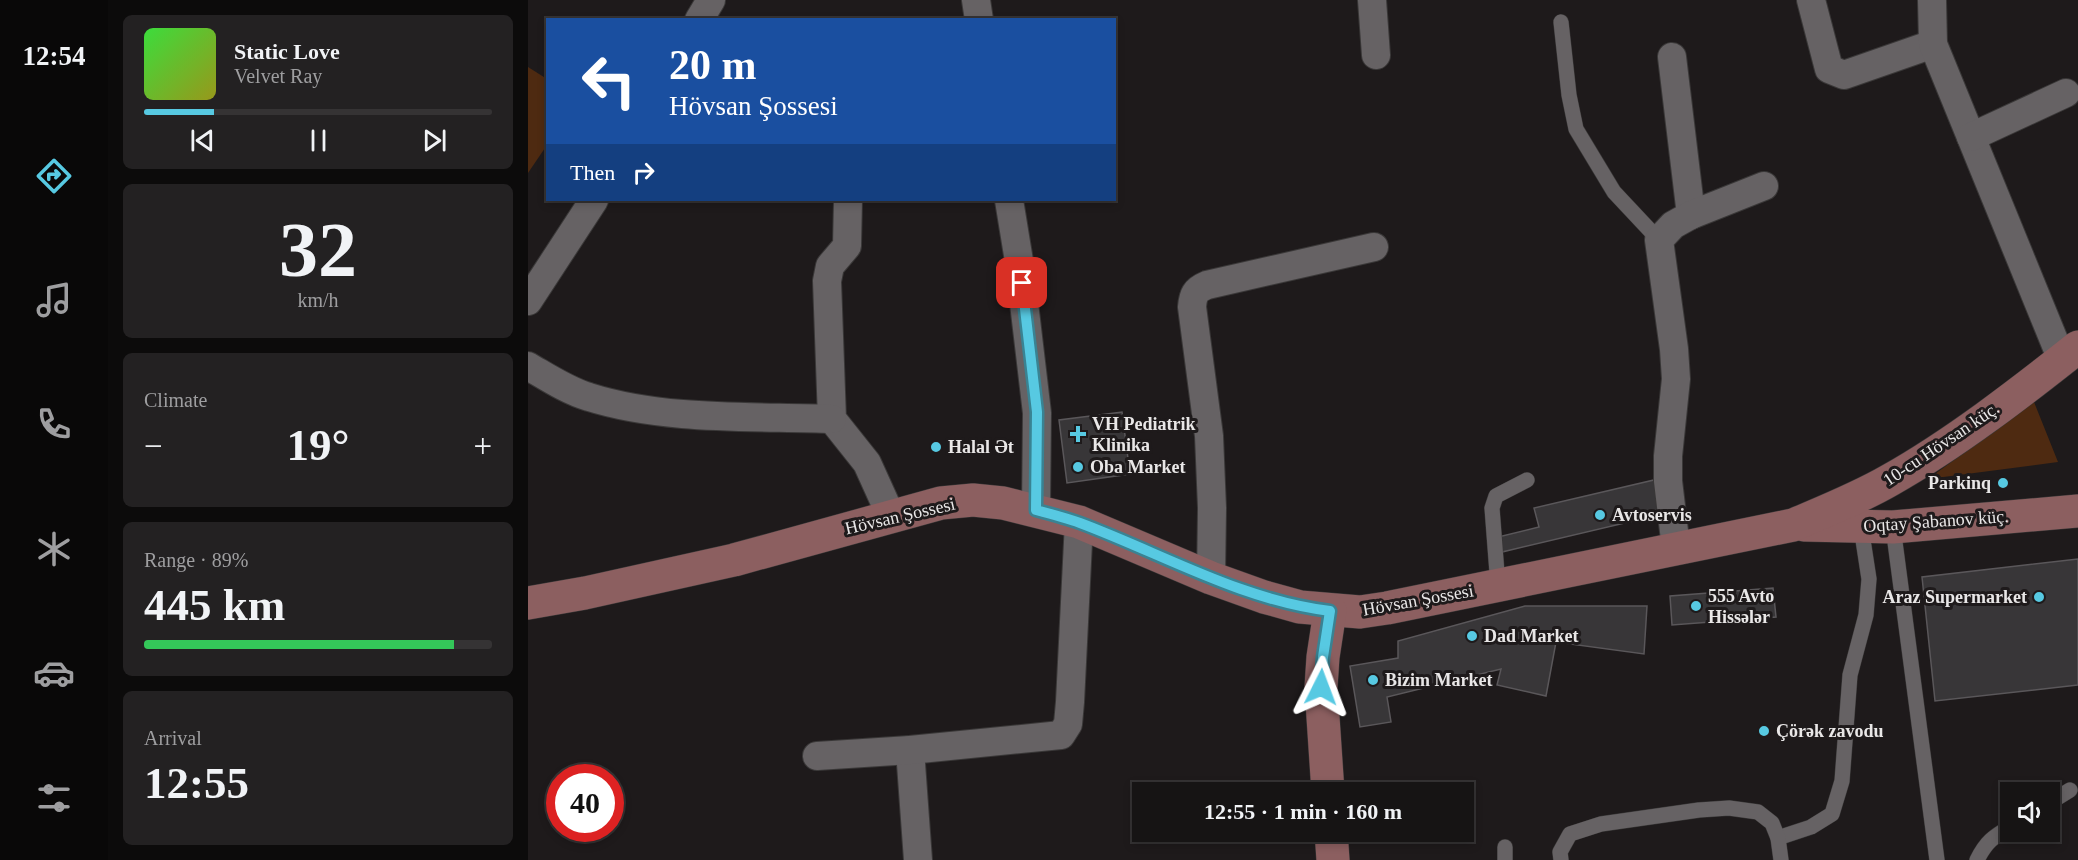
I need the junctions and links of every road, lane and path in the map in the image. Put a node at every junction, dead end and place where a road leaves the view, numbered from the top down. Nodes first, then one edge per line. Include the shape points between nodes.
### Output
1 (711, 0) edge
2 (976, 0) edge
3 (1372, 0) edge
4 (1812, 0) edge
5 (1932, 0) edge
6 (700, 18) edge
7 (979, 18) edge
8 (1561, 22) dead end
9 (1933, 44) junction
10 (1376, 55) dead end
11 (1672, 57) dead end
12 (2066, 93) dead end
13 (1971, 137) junction
14 (1764, 186) dead end
15 (593, 201) edge
16 (848, 201) edge
17 (1009, 201) edge
18 (1691, 215) junction
19 (1659, 240) junction
20 (1374, 247) dead end
21 (528, 301) edge
22 (2070, 353) edge
23 (528, 366) edge
24 (832, 419) junction
25 (1912, 466) junction
26 (1527, 480) dead end
27 (1036, 510) junction
28 (2078, 511) edge
29 (891, 516) junction
30 (1079, 522) junction
31 (1933, 523) junction
32 (1794, 525) junction
33 (1861, 527) junction
34 (1893, 527) junction
35 (1676, 548) junction
36 (1211, 578) junction
37 (1498, 586) junction
38 (528, 603) edge
39 (1330, 611) junction
40 (910, 750) junction
41 (817, 756) dead end
42 (1327, 782) edge
43 (2070, 790) dead end
44 (2060, 796) edge
45 (2000, 833) edge
46 (1779, 838) junction
47 (1332, 842) edge
48 (918, 860) edge
49 (1333, 860) edge
50 (1561, 860) edge
51 (1781, 860) edge
52 (1937, 860) edge
53 (1977, 860) edge

1 - 6 street
2 - 7 street
3 - 10 street
4 - 9 street via 1829,69 1844,75
5 - 9 street
8 - 19 lane via 1576,129 1614,192
9 - 13 street
11 - 18 street
12 - 13 street
13 - 22 street
14 - 18 street
15 - 21 street
16 - 24 street via 847,246 830,266 826,281
17 - 27 street via 1037,412
18 - 19 street via 1673,225
19 - 35 street via 1676,379 1668,481
20 - 36 street via 1207,285 1193,296 1209,436
22 - 25 main road, 10-cu Hövsan küç. via 1951,442
23 - 24 street via 587,397 623,406 694,415
24 - 29 street via 867,463
25 - 31 main road via 1900,484 1897,498 1903,509
25 - 32 main road, 10-cu Hövsan küç. via 1849,501
26 - 37 lane via 1496,496 1492,508
27 - 29 main road, Hövsan Şossesi via 973,500 941,503
27 - 30 main road, Hövsan Şossesi
28 - 31 main road, Oqtay Şabanov küç.
29 - 38 main road, Hövsan Şossesi via 734,560
30 - 36 main road, Hövsan Şossesi
30 - 40 street via 1070,702 1068,724 1061,735
31 - 34 main road, Oqtay Şabanov küç.
32 - 33 main road, Oqtay Şabanov küç.
32 - 35 main road, Hövsan Şossesi
33 - 34 main road, Oqtay Şabanov küç.
33 - 46 lane via 1869,579 1866,615 1850,675 1842,782 1832,814 1811,827
34 - 52 lane
35 - 37 main road, Hövsan Şossesi
36 - 39 main road, Hövsan Şossesi via 1300,607
37 - 39 main road, Hövsan Şossesi via 1387,608
39 - 42 main road via 1321,687
40 - 41 street
40 - 48 street
43 - 44 lane
45 - 53 lane via 1984,846
46 - 50 lane via 1772,823 1758,812 1730,808 1699,810 1600,824 1570,834 1560,852
46 - 51 lane
47 - 49 main road

